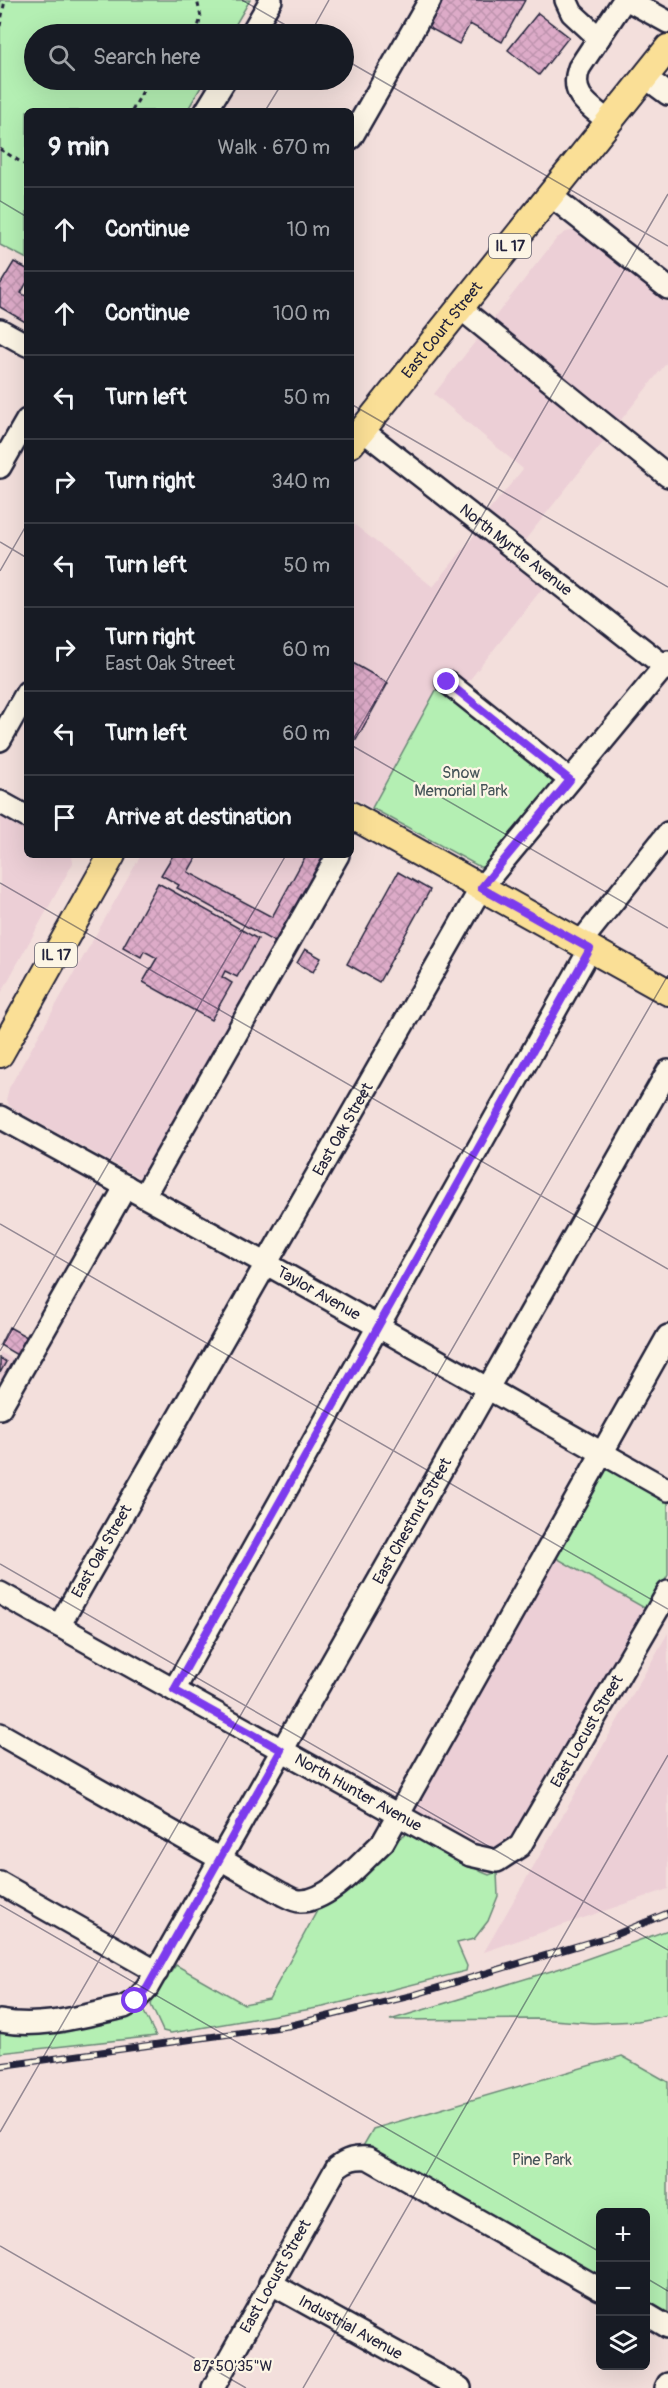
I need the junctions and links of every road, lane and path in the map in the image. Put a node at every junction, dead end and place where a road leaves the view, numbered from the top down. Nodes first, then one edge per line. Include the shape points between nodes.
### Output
1 (5, 0) edge
2 (197, 0) edge
3 (271, 0) edge
4 (429, 0) edge
5 (566, 0) edge
6 (626, 0) edge
7 (668, 22) edge
8 (199, 24) edge
9 (257, 24) edge
10 (0, 26) edge
11 (599, 38) junction
12 (668, 48) edge
13 (645, 76) junction
14 (144, 90) edge
15 (219, 90) edge
16 (668, 94) edge
17 (134, 108) edge
18 (208, 108) edge
19 (609, 122) junction
20 (354, 133) edge
21 (0, 149) edge
22 (24, 164) edge
23 (550, 195) junction
24 (668, 288) edge
25 (460, 308) junction
26 (0, 330) edge
27 (24, 343) edge
28 (24, 425) edge
29 (356, 437) edge
30 (0, 466) edge
31 (668, 476) edge
32 (667, 666) edge
33 (447, 682) dead end
34 (24, 697) edge
35 (0, 740) edge
36 (570, 780) junction
37 (0, 802) edge
38 (24, 815) edge
39 (354, 823) edge
40 (666, 840) edge
41 (104, 858) edge
42 (336, 858) edge
43 (481, 888) junction
44 (585, 946) junction
45 (668, 992) edge
46 (0, 1054) edge
47 (668, 1071) edge
48 (0, 1117) edge
49 (126, 1186) junction
50 (144, 1196) junction
51 (265, 1263) junction
52 (378, 1327) junction
53 (668, 1336) edge
54 (487, 1389) junction
55 (0, 1408) edge
56 (602, 1453) junction
57 (668, 1490) edge
58 (668, 1592) edge
59 (0, 1593) edge
60 (59, 1626) junction
61 (174, 1690) junction
62 (0, 1734) edge
63 (281, 1750) junction
64 (398, 1815) junction
65 (219, 1860) junction
66 (497, 1861) joint
67 (0, 1883) edge
68 (157, 1972) junction
69 (0, 2021) edge
70 (270, 2283) junction
71 (596, 2287) edge
72 (649, 2316) edge
73 (668, 2327) edge
74 (213, 2388) edge
75 (460, 2388) edge

1 - 10 path
2 - 8 path
3 - 9 street
4 - 20 street
5 - 11 street via 572,13
6 - 7 street
6 - 11 street
11 - 19 street via 579,68 576,90
12 - 13 main road, East Court Street / IL 17
13 - 16 street
13 - 19 main road, East Court Street / IL 17
14 - 17 path
15 - 18 street
19 - 23 main road, East Court Street / IL 17
21 - 22 path
23 - 24 street
23 - 25 main road, East Court Street / IL 17
25 - 29 main road, East Court Street / IL 17
25 - 31 street
26 - 27 street
28 - 30 street
29 - 32 street, North Myrtle Avenue
32 - 36 street, East Oak Street
33 - 36 street
34 - 35 street
36 - 43 street, East Oak Street
37 - 38 street
39 - 43 main road
40 - 44 street
41 - 46 main road, IL 17
42 - 50 street
43 - 44 main road
43 - 51 street, East Oak Street
44 - 45 main road
44 - 52 street
47 - 54 street, East Chestnut Street
48 - 49 street, Taylor Avenue
49 - 50 street, Taylor Avenue
49 - 55 street
50 - 51 street, Taylor Avenue
51 - 52 street, Taylor Avenue
51 - 60 street, East Oak Street
52 - 54 street, Taylor Avenue
52 - 61 street
53 - 56 street
54 - 56 street, Taylor Avenue
54 - 63 street, East Chestnut Street
56 - 57 street, Taylor Avenue
56 - 64 street
58 - 66 street, East Locust Street via 520,1846
59 - 60 street, North Hunter Avenue
60 - 61 street, North Hunter Avenue
61 - 63 street, North Hunter Avenue
62 - 65 street
63 - 64 street, North Hunter Avenue
63 - 65 street, East Chestnut Street
64 - 65 street via 383,1842 334,1888 312,1900 298,1901
64 - 66 street, North Hunter Avenue via 470,1855
65 - 68 street, East Chestnut Street
67 - 68 street
68 - 69 street, East Chestnut Street via 135,2001 124,2007 40,2025
70 - 71 street, East Locust Street via 337,2167 356,2157 368,2158
70 - 74 street, East Locust Street
70 - 75 street, Industrial Avenue
72 - 73 street

